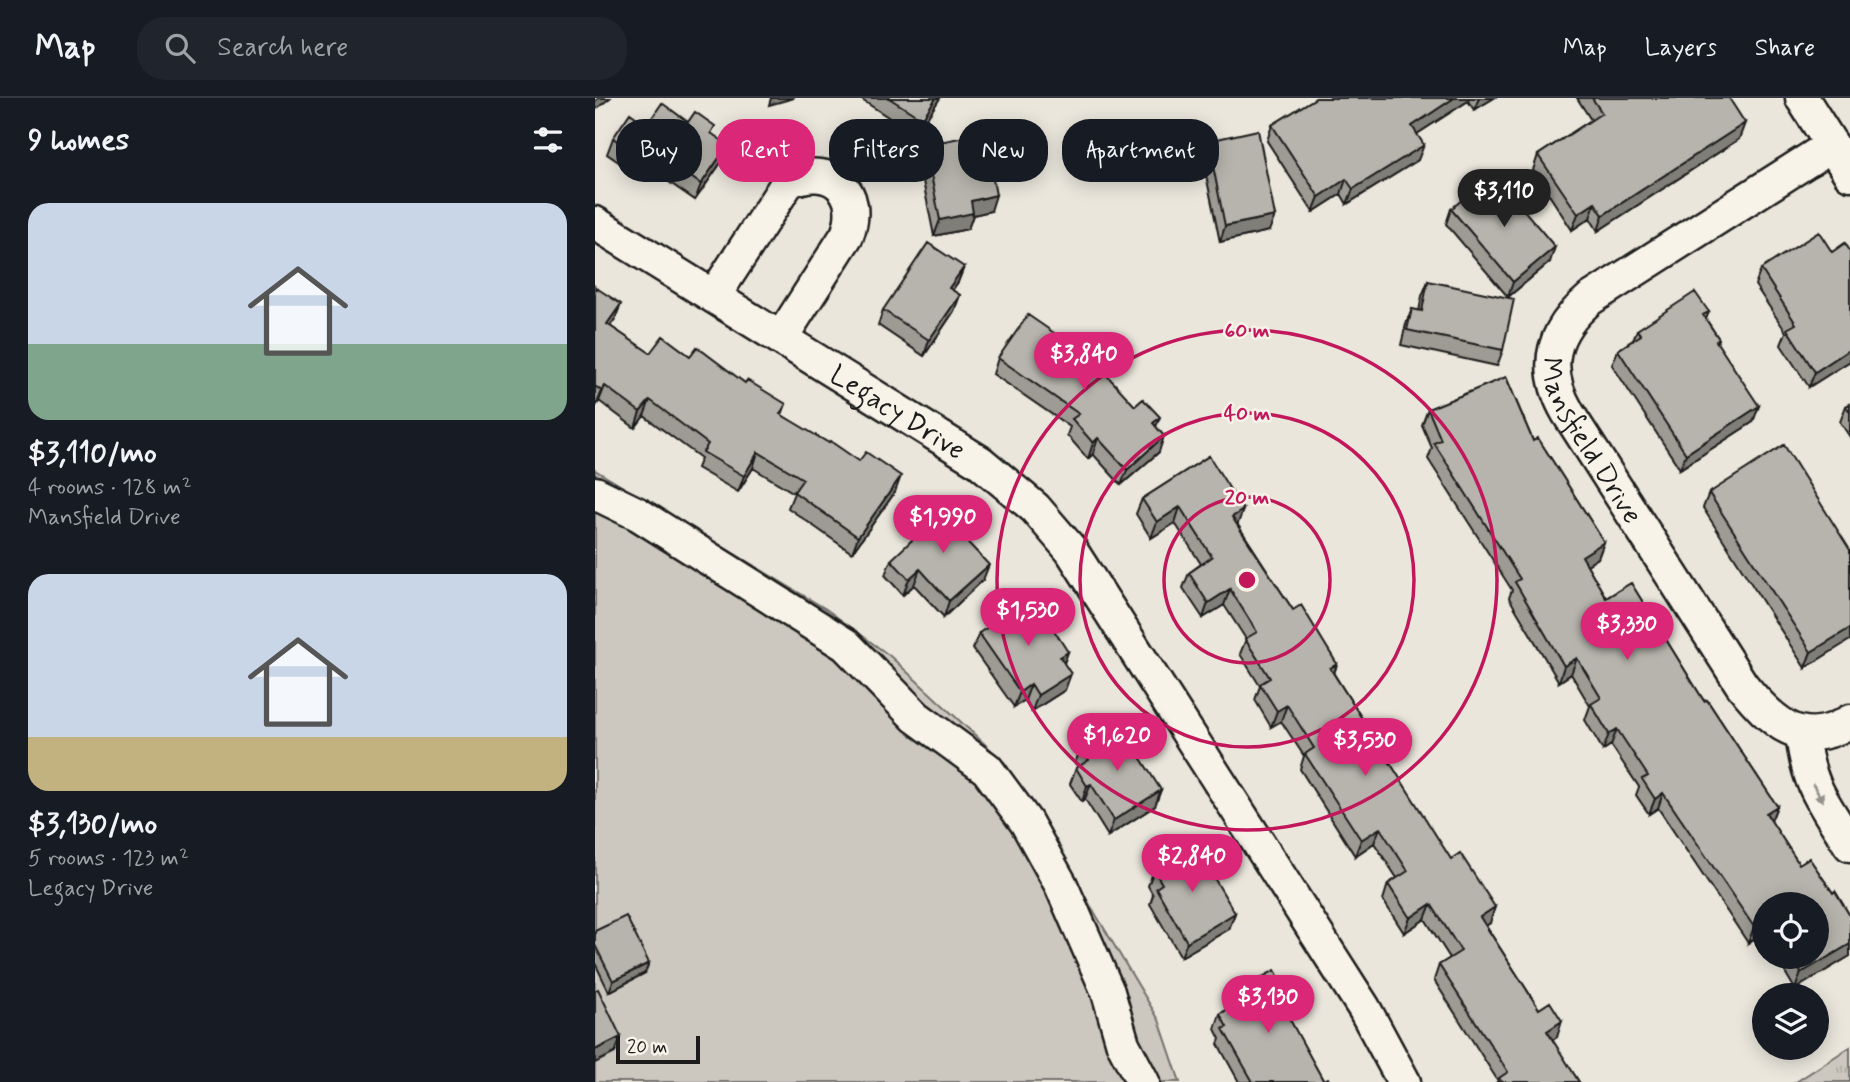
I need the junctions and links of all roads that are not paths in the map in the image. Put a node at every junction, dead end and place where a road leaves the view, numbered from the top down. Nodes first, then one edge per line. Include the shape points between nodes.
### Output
1 (1802, 98) edge
2 (1832, 145) junction
3 (1850, 174) edge
4 (595, 223) edge
5 (714, 296) junction
6 (781, 338) junction
7 (595, 493) edge
8 (1848, 727) edge
9 (1802, 734) junction
10 (1850, 845) edge
11 (1143, 1082) edge
12 (1404, 1082) edge

1 - 2 street
2 - 3 street
2 - 9 street, Mansfield Drive via 1590,299 1571,316 1553,356 1554,380 1564,405 1741,685 1779,724
4 - 5 street, Legacy Drive
5 - 6 street, Legacy Drive
5 - 6 street via 788,182 819,173 833,179 845,189 853,219
6 - 12 street, Legacy Drive via 980,462 1035,508 1071,550 1364,1008
7 - 11 street via 638,514 846,645 916,717 987,769 1026,822 1061,885 1108,992 1123,1044
8 - 9 street
9 -> 10 street via 1812,785

